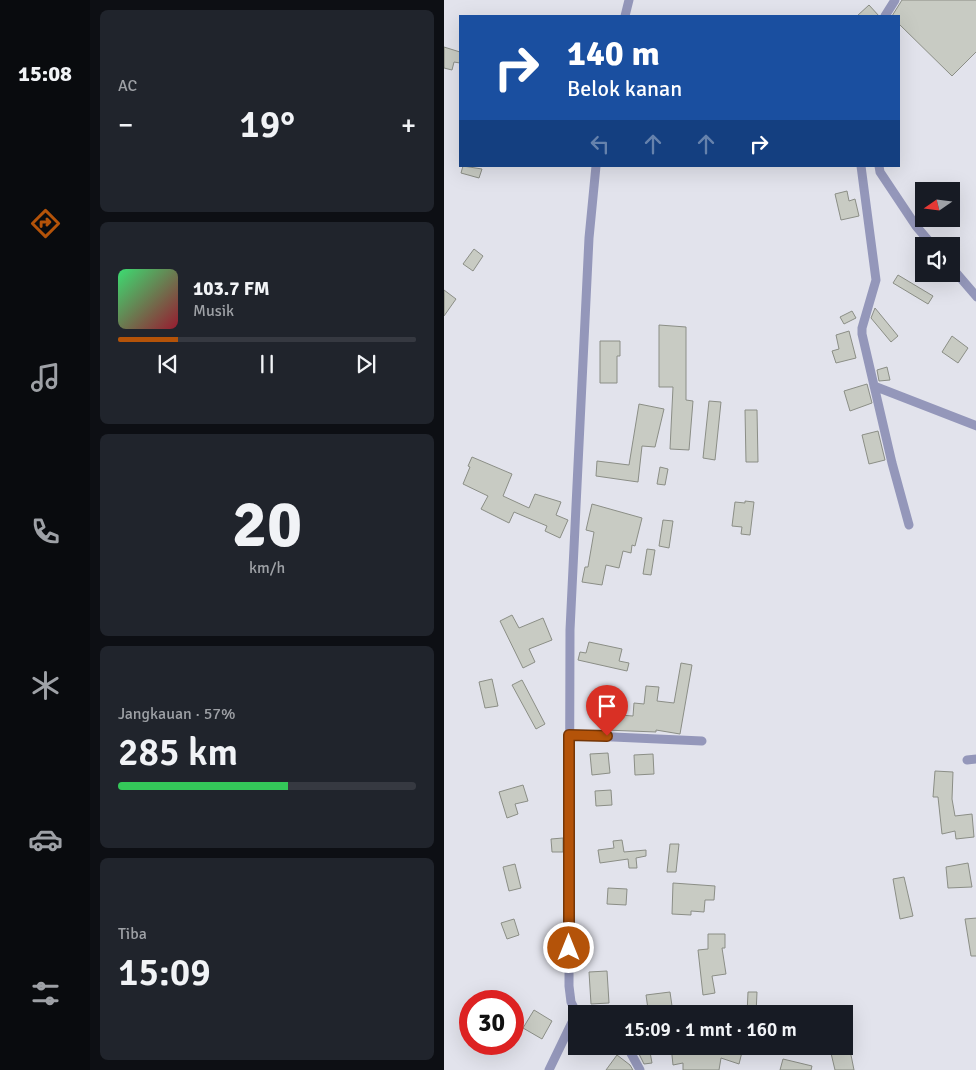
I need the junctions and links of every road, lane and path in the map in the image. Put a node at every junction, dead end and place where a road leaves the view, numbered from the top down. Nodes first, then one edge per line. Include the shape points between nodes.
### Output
1 (629, 0) edge
2 (895, 0) edge
3 (625, 15) edge
4 (887, 15) edge
5 (596, 167) edge
6 (861, 167) edge
7 (879, 167) edge
8 (925, 237) edge
9 (960, 278) edge
10 (976, 298) edge
11 (874, 386) junction
12 (976, 426) edge
13 (909, 524) dead end
14 (569, 735) junction
15 (702, 741) dead end
16 (572, 1005) edge
17 (568, 1032) edge
18 (632, 1055) edge
19 (549, 1070) edge
20 (640, 1070) edge

1 - 3 street
2 - 4 street
5 - 14 street via 589,238 570,630
6 - 11 street via 876,280 862,328
7 - 8 street
9 - 10 street
11 - 12 street
11 - 13 street
14 - 15 street
14 - 16 street via 569,986
17 - 19 street
18 - 20 street

